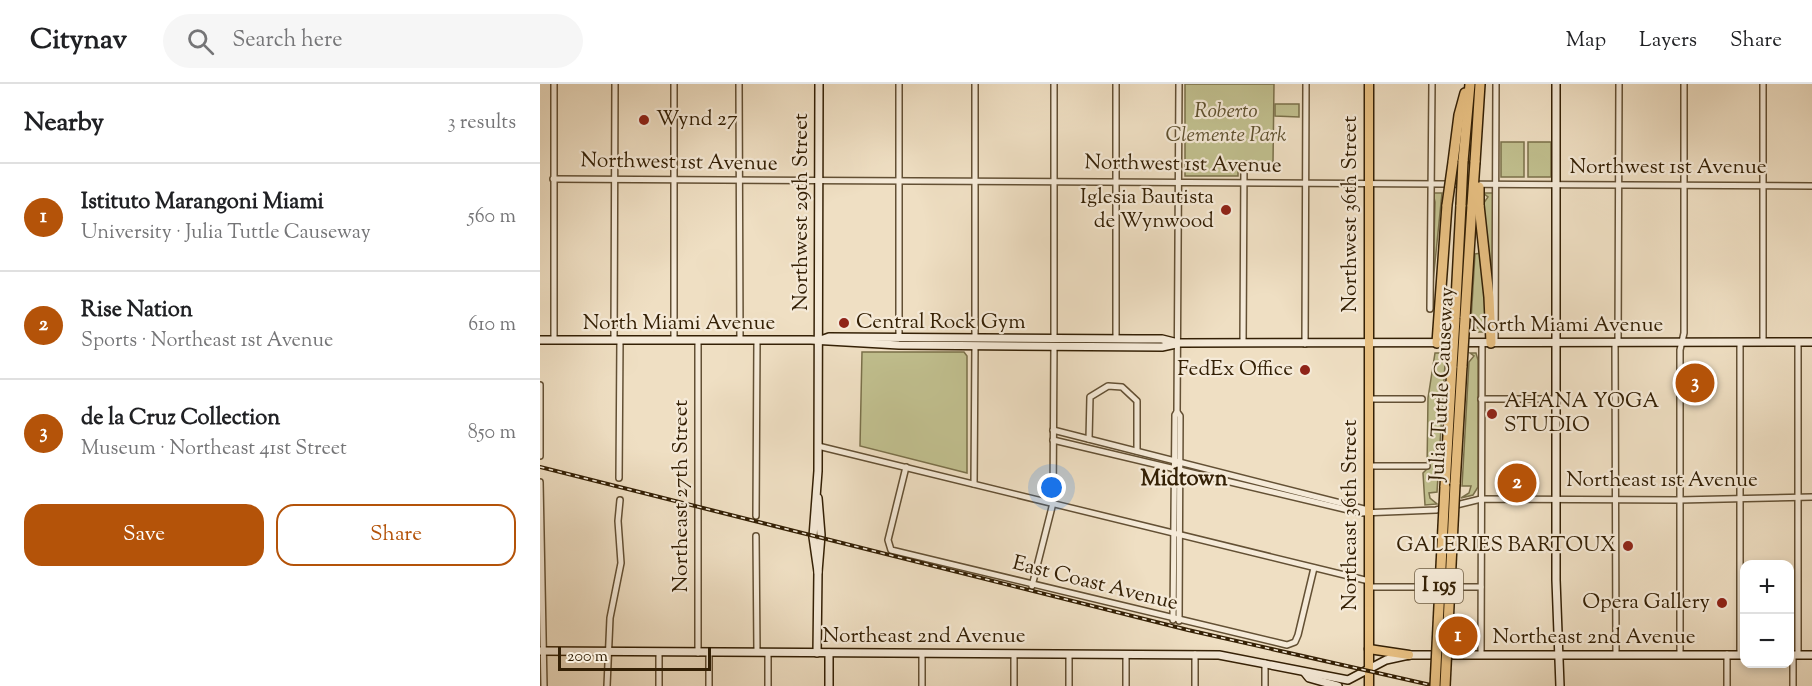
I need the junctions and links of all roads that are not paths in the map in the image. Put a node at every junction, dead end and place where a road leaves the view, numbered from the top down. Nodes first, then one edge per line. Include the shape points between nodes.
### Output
1 (554, 84) edge
2 (615, 84) edge
3 (674, 84) edge
4 (739, 84) edge
5 (819, 84) edge
6 (899, 84) edge
7 (975, 84) edge
8 (1054, 84) edge
9 (1116, 84) edge
10 (1179, 84) edge
11 (1306, 84) edge
12 (1369, 84) edge
13 (1432, 84) edge
14 (1480, 84) edge
15 (1496, 84) edge
16 (1556, 84) edge
17 (1619, 84) edge
18 (1684, 84) edge
19 (1763, 84) edge
20 (1467, 87) edge
21 (1244, 164) dead end
22 (553, 178) junction
23 (614, 179) junction
24 (674, 180) junction
25 (818, 180) junction
26 (740, 181) junction
27 (899, 181) junction
28 (975, 181) junction
29 (1054, 181) junction
30 (1116, 181) junction
31 (1178, 182) junction
32 (1244, 183) junction
33 (1306, 183) junction
34 (1369, 183) junction
35 (1619, 183) junction
36 (1431, 184) junction
37 (1496, 184) junction
38 (1556, 184) junction
39 (1763, 185) junction
40 (1684, 186) junction
41 (1812, 186) edge
42 (1475, 205) junction
43 (1430, 309) dead end
44 (1460, 319) junction
45 (899, 338) junction
46 (1116, 338) junction
47 (1136, 339) junction
48 (540, 340) edge
49 (554, 340) junction
50 (617, 340) junction
51 (674, 340) junction
52 (698, 340) junction
53 (740, 340) junction
54 (757, 340) junction
55 (818, 340) junction
56 (975, 342) junction
57 (1054, 342) junction
58 (1763, 342) junction
59 (1798, 342) junction
60 (1812, 342) edge
61 (1178, 343) junction
62 (1437, 343) junction
63 (1489, 343) junction
64 (1556, 343) junction
65 (1617, 343) junction
66 (1682, 343) junction
67 (1740, 343) junction
68 (1243, 344) junction
69 (1305, 344) junction
70 (1369, 344) junction
71 (1457, 366) junction
72 (540, 385) edge
73 (1369, 399) junction
74 (1422, 399) dead end
75 (1481, 399) junction
76 (1556, 399) junction
77 (1053, 430) junction
78 (1089, 439) junction
79 (1053, 440) junction
80 (818, 446) junction
81 (540, 450) edge
82 (1137, 451) junction
83 (540, 456) edge
84 (1177, 461) junction
85 (1369, 466) junction
86 (1427, 466) dead end
87 (906, 467) junction
88 (1177, 469) junction
89 (619, 478) dead end
90 (540, 482) edge
91 (974, 484) junction
92 (1739, 496) junction
93 (1799, 497) junction
94 (1812, 497) edge
95 (1557, 498) junction
96 (1481, 499) junction
97 (1615, 499) junction
98 (620, 500) dead end
99 (1678, 500) junction
100 (1053, 503) junction
101 (1370, 511) junction
102 (756, 516) dead end
103 (1177, 534) junction
104 (756, 536) dead end
105 (1314, 568) junction
106 (1369, 584) junction
107 (1032, 585) junction
108 (1481, 587) junction
109 (1741, 614) edge
110 (1176, 621) junction
111 (1369, 649) junction
112 (542, 651) edge
113 (608, 652) junction
114 (659, 652) junction
115 (757, 652) junction
116 (768, 652) junction
117 (698, 653) junction
118 (709, 653) junction
119 (817, 653) junction
120 (829, 653) junction
121 (922, 654) junction
122 (1014, 654) junction
123 (1069, 654) junction
124 (1126, 654) junction
125 (1196, 654) junction
126 (1559, 654) junction
127 (1727, 654) junction
128 (1409, 655) junction
129 (1481, 655) junction
130 (1616, 655) junction
131 (1680, 655) junction
132 (1740, 655) edge
133 (1794, 655) edge
134 (1812, 655) edge
135 (1265, 663) junction
136 (1794, 668) edge
137 (1369, 669) junction
138 (1305, 674) junction
139 (1329, 685) edge
140 (544, 686) edge
141 (608, 686) edge
142 (659, 686) edge
143 (709, 686) edge
144 (768, 686) edge
145 (829, 686) edge
146 (922, 686) edge
147 (1014, 686) edge
148 (1069, 686) edge
149 (1126, 686) edge
150 (1195, 686) edge
151 (1266, 686) edge
152 (1338, 686) edge
153 (1369, 686) edge
154 (1435, 686) edge
155 (1445, 686) edge
156 (1560, 686) edge
157 (1726, 686) edge
158 (1793, 686) edge

1 - 22 street
2 - 23 street
3 - 24 street
4 - 26 street
5 - 25 main road, Northwest 29th Street
6 - 27 street
7 - 28 street
8 - 29 street
9 - 30 street
10 - 31 street
11 - 33 street
12 - 34 main road, Northwest 36th Street
13 - 36 street
14 - 42 highway, Julia Tuttle Causeway / I 195, bridge
15 - 37 street
16 - 38 main road
17 - 35 street
18 - 40 street
19 - 39 street
20 - 44 highway, Julia Tuttle Causeway / I 195, bridge
20 - 62 highway, bridge via 1459,115 1447,205
21 - 32 street
22 - 23 street, Northwest 1st Avenue
22 - 49 street
23 - 24 street, Northwest 1st Avenue
23 - 50 street
24 - 26 street, Northwest 1st Avenue
24 - 51 street
25 - 26 street, Northwest 1st Avenue
25 - 27 street, Northwest 1st Avenue
25 - 55 main road, Northwest 29th Street
26 - 53 street
27 - 28 street, Northwest 1st Avenue
27 - 45 street
28 - 29 street, Northwest 1st Avenue
28 - 56 street
29 - 30 street, Northwest 1st Avenue
29 - 57 street
30 - 31 street, Northwest 1st Avenue
30 - 46 street
31 - 32 street, Northwest 1st Avenue
31 - 61 street
32 - 33 street, Northwest 1st Avenue
32 - 68 street
33 - 34 street, Northwest 1st Avenue
33 - 69 street
34 - 36 street, Northwest 1st Avenue
34 - 70 main road, Northwest 36th Street
35 - 38 street, Northwest 1st Avenue
35 - 40 street, Northwest 1st Avenue
35 - 65 street
36 - 37 street, Northwest 1st Avenue
36 - 43 street
37 - 38 street, Northwest 1st Avenue
37 - 63 street
38 - 64 main road
39 - 40 street, Northwest 1st Avenue
39 - 41 street, Northwest 1st Avenue
39 - 58 street
40 - 66 street
42 - 44 highway, Julia Tuttle Causeway / I 195
42 - 63 highway via 1489,297
44 - 71 highway, Julia Tuttle Causeway / I 195, bridge
45 - 55 main road, North Miami Avenue
45 - 56 main road, North Miami Avenue
46 - 47 main road, North Miami Avenue
46 - 57 main road, North Miami Avenue
47 - 57 main road via 1122,343
47 - 61 main road, North Miami Avenue
48 - 49 main road, North Miami Avenue
49 - 50 main road, North Miami Avenue
50 - 51 main road, North Miami Avenue
50 - 89 street
51 - 52 main road, North Miami Avenue
52 - 53 main road, North Miami Avenue
52 - 117 street, Northeast 27th Street
53 - 54 main road, North Miami Avenue
54 - 55 main road, North Miami Avenue
54 - 102 street
55 - 56 main road, North Miami Avenue via 829,344 918,346
55 - 80 main road, Northwest 29th Street
56 - 57 main road, North Miami Avenue
56 - 57 main road, North Miami Avenue via 1041,338
56 - 91 street
57 - 61 main road, North Miami Avenue via 1162,347
57 - 77 street
58 - 59 main road, North Miami Avenue
58 - 67 main road, North Miami Avenue
59 - 60 main road, North Miami Avenue
59 - 93 street
61 - 68 main road, North Miami Avenue
61 - 84 street via 1174,415
62 - 63 main road, North Miami Avenue
62 - 70 main road, North Miami Avenue
63 - 64 main road, North Miami Avenue
63 - 75 street
64 - 65 main road, North Miami Avenue
64 - 76 main road
65 - 66 main road, North Miami Avenue
65 - 97 street
66 - 67 main road, North Miami Avenue
66 - 99 street
67 - 92 street
68 - 69 main road, North Miami Avenue
69 - 70 main road, North Miami Avenue
70 - 73 main road, Northeast 36th Street
71 - 154 highway, Julia Tuttle Causeway / I 195, bridge via 1444,487
71 - 155 highway, Julia Tuttle Causeway / I 195, bridge
72 - 81 street
73 - 74 street
73 - 85 main road, Northeast 36th Street
75 - 76 street
75 - 96 street
76 - 95 main road
77 - 78 street
77 - 79 street
78 - 82 street
78 - 82 street via 1090,397 1108,386 1122,387 1137,404
79 - 88 street
79 - 100 street
80 - 87 street
80 - 119 main road, Northwest 29th Street via 821,535
81 - 83 street
82 - 84 street
84 - 88 street
84 - 101 street
85 - 86 street
85 - 101 main road, Northeast 36th Street
87 - 91 street
87 - 107 street, East Coast Avenue via 888,540 891,550
88 - 101 street via 1354,512
88 - 103 street
90 - 112 street
91 - 100 street
92 - 93 street, Northeast 1st Avenue
92 - 99 street, Northeast 1st Avenue
92 - 109 street
93 - 94 street, Northeast 1st Avenue
93 - 133 street
95 - 96 street, Northeast 1st Avenue
95 - 97 street, Northeast 1st Avenue
95 - 126 main road
96 - 101 street, Northeast 1st Avenue via 1436,510
96 - 108 street
97 - 99 street, Northeast 1st Avenue
97 - 130 street
98 - 113 street via 621,563
99 - 131 street
100 - 103 street
100 - 107 street
101 - 106 main road, Northeast 36th Street
103 - 105 street
103 - 110 street
104 - 115 street
105 - 106 street
105 - 110 street, East Coast Avenue via 1298,635 1291,644
106 - 108 street
106 - 111 main road, Northeast 36th Street
107 - 110 street, East Coast Avenue
108 - 129 street
111 - 128 main road
111 - 137 main road, Northeast 36th Street
112 - 113 main road, Northeast 2nd Avenue
112 - 140 street
113 - 114 main road, Northeast 2nd Avenue
113 - 141 street
114 - 117 main road, Northeast 2nd Avenue
114 - 142 street
115 - 116 main road, Northeast 2nd Avenue
115 - 118 main road, Northeast 2nd Avenue
116 - 119 main road, Northeast 2nd Avenue
116 - 144 street
117 - 118 main road, Northeast 2nd Avenue
118 - 143 street
119 - 120 main road, Northeast 2nd Avenue
120 - 121 main road, Northeast 2nd Avenue
120 - 145 main road
121 - 122 main road, Northeast 2nd Avenue
121 - 146 street
122 - 123 main road, Northeast 2nd Avenue
122 - 147 street
123 - 124 main road, Northeast 2nd Avenue
123 - 148 street
124 - 125 main road, Northeast 2nd Avenue
124 - 149 street
125 - 135 main road, Northeast 2nd Avenue
125 - 150 street
126 - 129 main road, Northeast 2nd Avenue
126 - 130 main road, Northeast 2nd Avenue
126 - 156 main road
127 - 131 main road, Northeast 2nd Avenue
127 - 132 main road, Northeast 2nd Avenue
127 - 157 street
128 - 129 main road, Northeast 2nd Avenue
128 - 137 main road, Northeast 2nd Avenue
130 - 131 main road, Northeast 2nd Avenue
133 - 134 main road
135 - 138 main road, Northeast 2nd Avenue
135 - 151 street
136 - 158 street
137 - 138 main road, Northeast 2nd Avenue via 1348,680
137 - 153 main road, Northeast 36th Street
138 - 139 main road, Northeast 2nd Avenue
139 - 152 main road, Northeast 2nd Avenue

